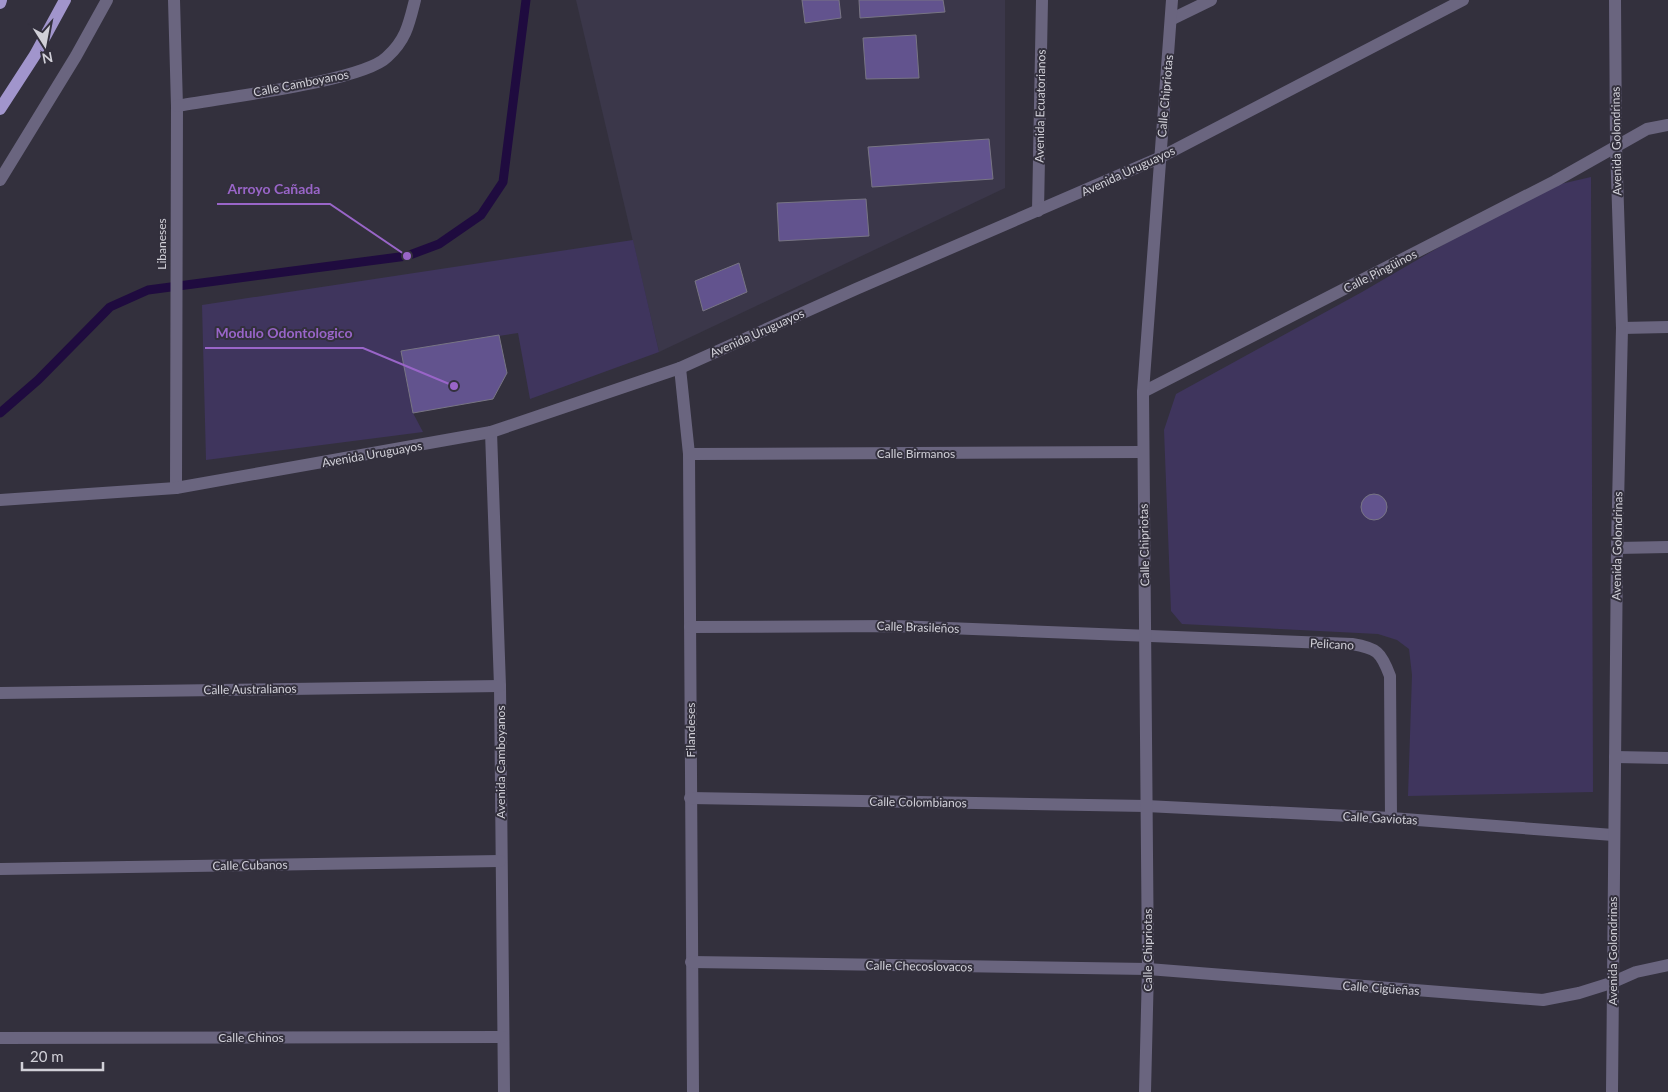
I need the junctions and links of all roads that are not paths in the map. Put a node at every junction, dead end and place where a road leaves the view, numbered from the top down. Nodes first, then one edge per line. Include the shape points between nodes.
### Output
1 (65, 0) edge
2 (107, 0) edge
3 (174, 0) edge
4 (415, 0) edge
5 (1042, 0) edge
6 (1172, 0) edge
7 (1211, 0) edge
8 (1463, 0) edge
9 (1615, 0) edge
10 (1172, 19) junction
11 (176, 106) junction
12 (0, 109) edge
13 (1668, 125) edge
14 (1616, 146) junction
15 (1160, 158) junction
16 (0, 180) edge
17 (1038, 212) junction
18 (1622, 328) junction
19 (1668, 328) edge
20 (680, 368) junction
21 (1143, 392) junction
22 (491, 432) junction
23 (1143, 452) junction
24 (689, 454) junction
25 (176, 488) junction
26 (0, 500) edge
27 (1668, 547) edge
28 (1617, 548) junction
29 (690, 627) junction
30 (1145, 637) junction
31 (500, 686) junction
32 (0, 693) edge
33 (1615, 757) junction
34 (1668, 758) edge
35 (690, 798) junction
36 (1146, 806) junction
37 (1392, 818) junction
38 (1613, 835) junction
39 (500, 861) junction
40 (0, 869) edge
41 (691, 962) junction
42 (1668, 965) edge
43 (1148, 969) junction
44 (1612, 983) junction
45 (503, 1037) junction
46 (0, 1038) edge
47 (504, 1092) edge
48 (693, 1092) edge
49 (1146, 1092) edge
50 (1612, 1092) edge

1 - 12 main road
2 - 16 street
3 - 11 street, Libaneses
4 - 11 street, Calle Camboyanos via 406,36 393,51 386,58 350,75
5 - 17 street, Avenida Ecuatorianos
6 - 10 street, Calle Chipriotas
7 - 10 street
8 - 15 street, Avenida Uruguayos
9 - 14 street, Avenida Golondrinas
10 - 15 street, Calle Chipriotas
11 - 25 street, Libaneses
13 - 14 street, Calle Pingüinos via 1647,129
14 - 18 street, Avenida Golondrinas
14 - 21 street, Calle Pingüinos via 1555,181
15 - 17 street, Avenida Uruguayos
15 - 21 street, Calle Chipriotas
17 - 20 street, Avenida Uruguayos via 856,288
18 - 19 street
18 - 28 street, Avenida Golondrinas
20 - 22 street, Avenida Uruguayos
20 - 24 street, Filandeses
21 - 23 street, Calle Chipriotas
22 - 25 street, Avenida Uruguayos
22 - 31 street, Avenida Camboyanos
23 - 24 street, Calle Birmanos
23 - 30 street, Calle Chipriotas
24 - 29 street, Filandeses
25 - 26 street, Avenida Uruguayos
27 - 28 street
28 - 33 street, Avenida Golondrinas
29 - 30 street, Calle Brasileños via 895,626
29 - 35 street, Filandeses
30 - 36 street, Calle Chipriotas
30 - 37 street, Pelicano via 1352,644 1372,648 1384,658 1390,676
31 - 32 street, Calle Australianos
31 - 39 street, Avenida Camboyanos
33 - 34 street
33 - 38 street, Avenida Golondrinas
35 - 36 street, Calle Colombianos
35 - 41 street, Filandeses
36 - 37 street, Calle Gaviotas
36 - 43 street, Calle Chipriotas
37 - 38 street, Calle Gaviotas
38 - 44 street, Avenida Golondrinas
39 - 40 street, Calle Cubanos
39 - 45 street, Avenida Camboyanos
41 - 43 street, Calle Checoslovacos
41 - 48 street, Filandeses
42 - 44 street, Calle Cigüeñas via 1636,972
43 - 44 street, Calle Cigüeñas via 1543,1000 1579,994
43 - 49 street, Calle Chipriotas
44 - 50 street, Avenida Golondrinas
45 - 46 street, Calle Chinos
45 - 47 street, Avenida Camboyanos

